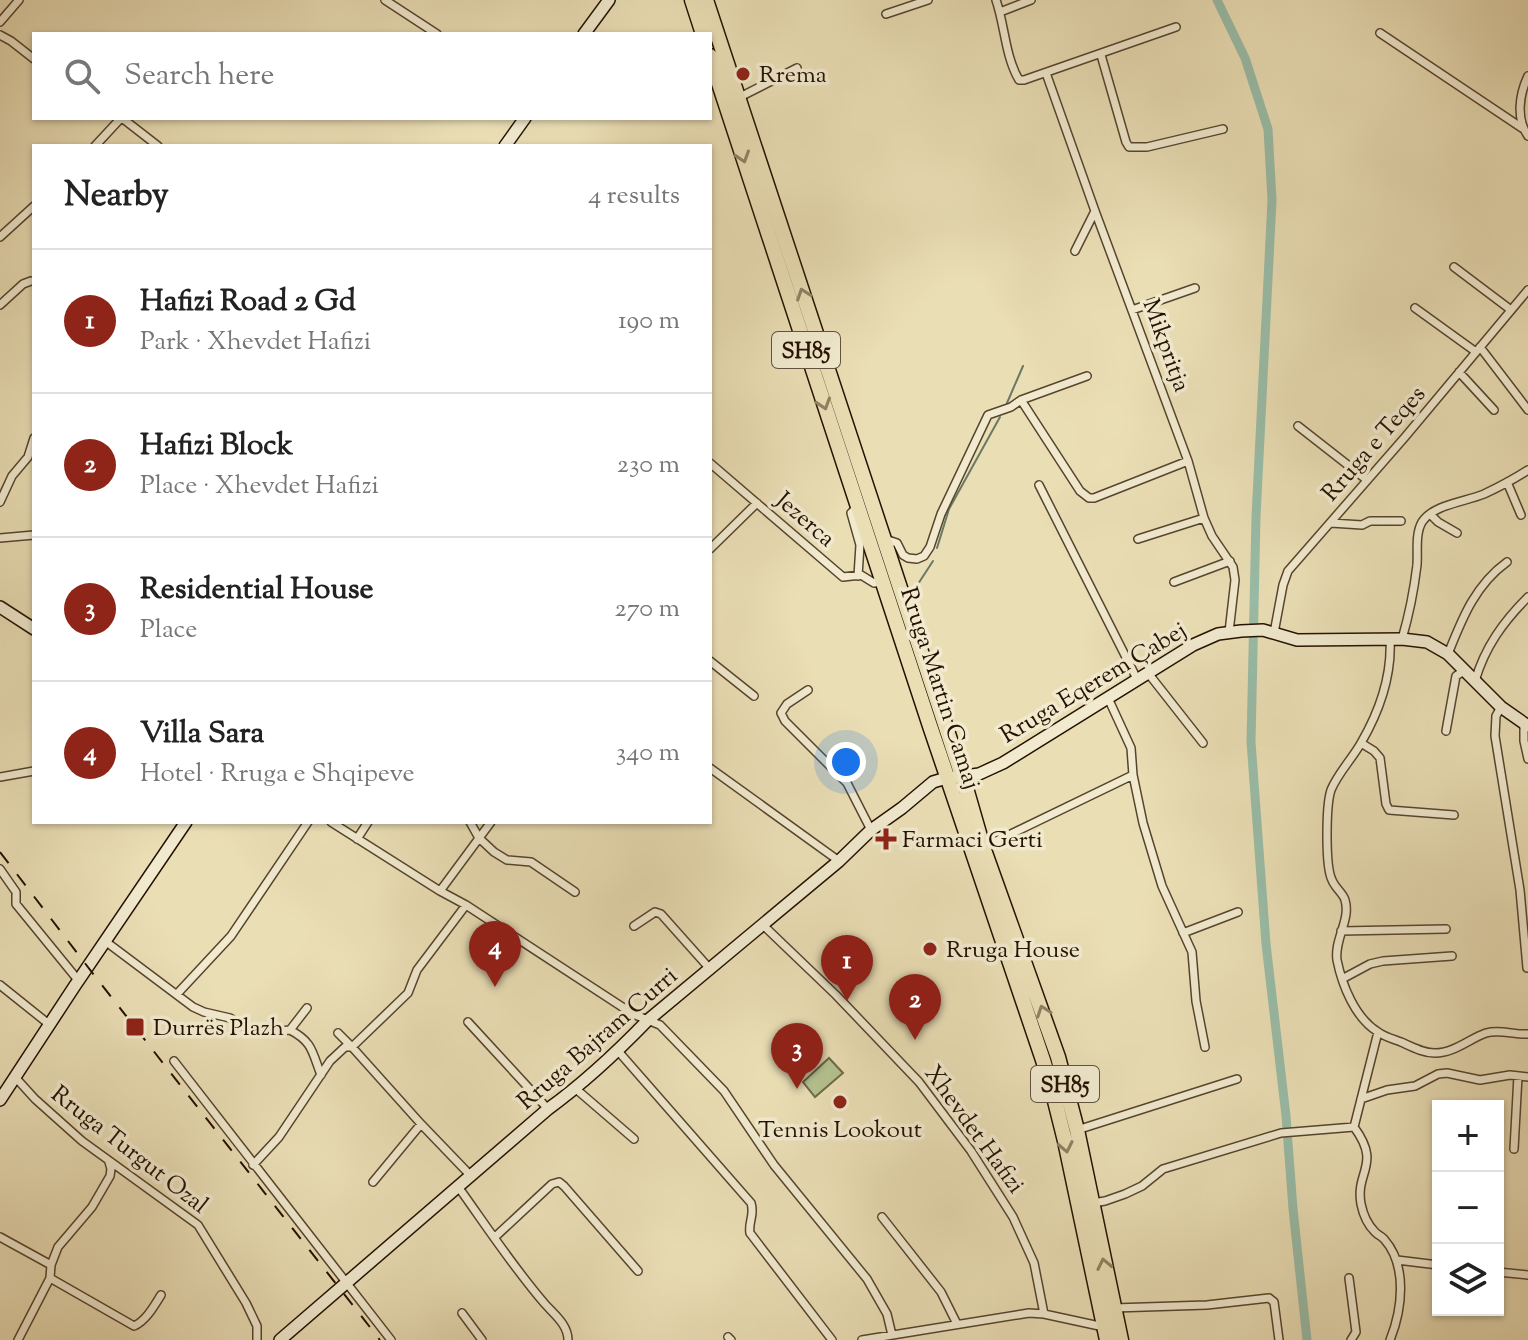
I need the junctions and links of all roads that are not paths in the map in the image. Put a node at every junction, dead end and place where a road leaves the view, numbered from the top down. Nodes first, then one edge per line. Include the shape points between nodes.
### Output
1 (19, 0) edge
2 (385, 0) edge
3 (609, 0) edge
4 (692, 0) edge
5 (706, 0) edge
6 (928, 0) edge
7 (996, 0) edge
8 (1031, 0) edge
9 (1000, 12) junction
10 (886, 14) dead end
11 (0, 22) edge
12 (1176, 27) dead end
13 (434, 32) edge
14 (585, 32) edge
15 (702, 32) edge
16 (1380, 33) dead end
17 (0, 35) edge
18 (1101, 55) junction
19 (32, 57) edge
20 (712, 62) edge
21 (797, 68) dead end
22 (1046, 73) junction
23 (1528, 76) edge
24 (738, 98) junction
25 (1524, 104) edge
26 (119, 120) edge
27 (124, 120) edge
28 (524, 120) edge
29 (1522, 128) junction
30 (1223, 129) dead end
31 (1528, 136) edge
32 (97, 144) edge
33 (155, 144) edge
34 (506, 144) edge
35 (32, 208) edge
36 (1095, 211) junction
37 (0, 237) edge
38 (1075, 251) dead end
39 (1454, 267) dead end
40 (32, 279) edge
41 (1195, 288) dead end
42 (1528, 290) edge
43 (0, 305) edge
44 (1415, 308) dead end
45 (1132, 310) junction
46 (1511, 310) junction
47 (1478, 350) junction
48 (1459, 372) junction
49 (1087, 376) dead end
50 (1021, 400) junction
51 (1494, 410) dead end
52 (1528, 410) edge
53 (1298, 426) dead end
54 (32, 444) edge
55 (1188, 461) junction
56 (712, 465) edge
57 (1528, 470) edge
58 (1367, 480) junction
59 (1507, 482) junction
60 (1039, 485) dead end
61 (0, 502) edge
62 (757, 503) junction
63 (858, 506) junction
64 (1430, 514) junction
65 (1521, 515) dead end
66 (1204, 518) junction
67 (1401, 521) dead end
68 (1331, 523) junction
69 (1457, 533) dead end
70 (32, 535) edge
71 (0, 538) edge
72 (882, 538) junction
73 (1138, 539) dead end
74 (712, 547) edge
75 (1230, 561) junction
76 (1507, 562) dead end
77 (858, 576) junction
78 (883, 582) junction
79 (1174, 582) dead end
80 (1528, 597) edge
81 (0, 607) edge
82 (32, 628) edge
83 (1235, 631) junction
84 (1269, 632) junction
85 (1396, 639) junction
86 (1448, 654) junction
87 (712, 663) edge
88 (1465, 670) junction
89 (1148, 673) junction
90 (1137, 679) junction
91 (1475, 681) junction
92 (808, 690) dead end
93 (754, 696) dead end
94 (1108, 698) junction
95 (1501, 707) junction
96 (1526, 725) edge
97 (1446, 731) dead end
98 (1203, 743) dead end
99 (1361, 743) junction
100 (1528, 759) edge
101 (712, 769) edge
102 (32, 771) edge
103 (1133, 775) junction
104 (0, 777) edge
105 (955, 778) junction
106 (1454, 815) dead end
107 (185, 824) edge
108 (307, 824) edge
109 (334, 824) edge
110 (367, 824) edge
111 (471, 824) edge
112 (490, 824) edge
113 (871, 830) junction
114 (479, 838) junction
115 (357, 839) junction
116 (983, 847) junction
117 (839, 861) junction
118 (0, 869) edge
119 (440, 891) junction
120 (575, 892) dead end
121 (466, 905) junction
122 (1238, 912) dead end
123 (763, 925) junction
124 (634, 926) dead end
125 (1446, 929) dead end
126 (1341, 931) junction
127 (1183, 933) junction
128 (105, 941) junction
129 (1452, 956) dead end
130 (1527, 968) edge
131 (710, 969) junction
132 (1342, 979) junction
133 (78, 980) junction
134 (0, 985) edge
135 (177, 994) junction
136 (307, 1008) dead end
137 (647, 1021) junction
138 (468, 1022) dead end
139 (50, 1025) junction
140 (290, 1030) junction
141 (1378, 1032) junction
142 (338, 1033) dead end
143 (1528, 1034) edge
144 (352, 1047) junction
145 (1205, 1047) dead end
146 (618, 1051) junction
147 (174, 1061) dead end
148 (321, 1075) junction
149 (1518, 1076) junction
150 (15, 1077) junction
151 (1528, 1077) edge
152 (1237, 1079) dead end
153 (576, 1089) junction
154 (1361, 1099) junction
155 (0, 1100) edge
156 (548, 1109) junction
157 (421, 1124) junction
158 (1354, 1127) junction
159 (1077, 1130) junction
160 (634, 1139) dead end
161 (1514, 1149) dead end
162 (109, 1162) junction
163 (253, 1165) junction
164 (471, 1176) junction
165 (373, 1182) dead end
166 (459, 1188) junction
167 (1091, 1203) junction
168 (882, 1217) dead end
169 (0, 1237) edge
170 (495, 1237) junction
171 (1397, 1260) junction
172 (1432, 1264) edge
173 (51, 1265) junction
174 (638, 1271) dead end
175 (1504, 1273) edge
176 (1528, 1275) edge
177 (50, 1278) junction
178 (1349, 1278) dead end
179 (347, 1283) junction
180 (161, 1295) dead end
181 (1114, 1308) junction
182 (462, 1313) dead end
183 (1044, 1314) junction
184 (957, 1324) junction
185 (1106, 1333) edge
186 (892, 1335) junction
187 (18, 1340) edge
188 (257, 1340) edge
189 (280, 1340) edge
190 (391, 1340) edge
191 (482, 1340) edge
192 (568, 1340) edge
193 (832, 1340) edge
194 (862, 1340) edge
195 (1121, 1340) edge
196 (1279, 1340) edge
197 (1351, 1340) edge
198 (1390, 1340) edge

1 - 11 street
2 - 13 street
3 - 14 main road
4 - 15 highway
5 - 24 highway, Rruga Martin Camaj / SH85
6 - 10 street
7 - 9 street
8 - 9 street
9 - 22 street via 1019,80
12 - 18 street
16 - 29 street
17 - 19 street
18 - 22 street
18 - 30 street via 1129,147
20 -> 63 highway, Rruga Martin Camaj / SH85
21 - 24 street
22 - 36 street, Mikpritja
23 - 25 street
72 -> 24 highway, Rruga Martin Camaj / SH85
25 - 29 street
26 - 32 street
27 - 33 street
28 - 34 main road
29 - 31 street
35 - 37 street
36 - 38 street
36 - 45 street, Mikpritja
39 - 46 street
40 - 43 street
41 - 45 street
42 - 46 street, Rruga e Teqes
44 - 47 street
45 - 55 street, Mikpritja
46 - 47 street, Rruga e Teqes
47 - 48 street, Rruga e Teqes
47 - 52 street
48 - 51 street
48 - 58 street, Rruga e Teqes
49 - 50 street
50 - 55 street via 1089,498
50 - 72 street via 988,415 924,556 908,558 897,543
53 - 58 street
54 - 61 street
55 - 66 street, Mikpritja
56 - 62 street, Jezerca
57 - 59 street
58 - 68 street, Rruga e Teqes
59 - 64 street
59 - 65 street
60 - 90 street
62 - 74 street
62 - 77 street, Jezerca via 843,577
63 - 77 street via 851,513 860,545
63 - 78 highway, Rruga Martin Camaj / SH85
64 - 69 street
64 - 85 street via 1418,533 1415,579
66 - 73 street
66 - 75 street, Mikpritja
67 - 68 street
68 - 84 street, Rruga e Teqes via 1285,577
70 - 71 street
72 - 105 highway, Rruga Martin Camaj / SH85
75 - 79 street
75 - 83 street, Mikpritja via 1235,573
76 - 86 street via 1481,585
77 - 78 street, Jezerca
78 - 105 highway, Rruga Martin Camaj / SH85
80 - 91 street via 1501,625
81 - 82 main road
83 - 84 main road, Rruga Eqerem Çabej
83 - 89 main road, Rruga Eqerem Çabej via 1193,645
84 - 85 main road, Rruga Eqerem Çabej via 1297,640
85 - 86 main road, Rruga Eqerem Çabej via 1427,642
85 - 99 street via 1388,680
86 - 88 main road
87 - 93 street
88 - 91 main road
88 - 97 street via 1456,676
89 - 90 main road, Rruga Eqerem Çabej
89 - 98 street
90 - 94 main road, Rruga Eqerem Çabej
91 - 95 main road
92 - 113 street via 781,713 847,783
94 - 103 street via 1131,748
94 - 105 main road, Rruga Eqerem Çabej via 1003,763
95 - 96 main road
95 - 130 street via 1495,736
96 - 100 street
99 - 106 street via 1380,758 1389,810
99 - 126 street via 1328,799 1328,865 1345,898
101 - 117 street
102 - 104 street
103 - 116 street
103 - 127 street via 1162,886
105 - 113 main road, Rruga Bajram Curri via 933,782
105 - 116 highway, Rruga Martin Camaj / SH85
105 -> 185 highway, Rruga Martin Camaj / SH85 via 994,919 1053,1093
107 - 128 main road
108 - 135 street via 231,936
109 - 115 street
110 - 115 street
111 - 114 street
112 - 114 street
113 - 117 main road, Rruga Bajram Curri
114 - 119 street
114 - 120 street via 507,860 531,862
115 - 119 street
159 -> 116 highway, Rruga Martin Camaj / SH85 via 1049,1030
117 - 123 main road, Rruga Bajram Curri
118 - 133 street via 16,892 16,904
119 - 121 street
121 - 137 street
121 - 144 street via 417,970 408,993
122 - 127 street
123 - 131 main road, Rruga Bajram Curri
123 - 183 street, Xhevdet Hafizi via 919,1082 971,1151 1013,1217 1034,1263
124 - 131 street via 655,912 661,914
125 - 126 street
126 - 132 street via 1336,956
127 - 145 street via 1192,952
128 - 133 main road
128 - 135 street
129 - 132 street via 1383,961
131 - 137 main road, Rruga Bajram Curri
132 - 141 street via 1361,1017
133 - 139 main road
134 - 139 street
135 - 140 street via 193,1007 245,1027
136 - 140 street
137 - 146 main road, Rruga Bajram Curri
137 - 186 street via 660,1025 724,1091 774,1165 867,1279
138 - 156 street
139 - 150 main road
140 - 148 street via 308,1043
141 - 143 street via 1437,1053 1485,1034
141 - 154 street
142 - 144 street
144 - 148 street via 345,1047
144 - 157 street
146 - 153 main road, Rruga Bajram Curri
146 - 193 street via 751,1203 750,1233
147 - 163 street
148 - 163 street
149 - 151 street
149 - 154 street via 1480,1080 1438,1074 1415,1086
149 - 161 street
150 - 155 main road
150 - 162 street, Rruga Turgut Ozal
152 - 159 street
153 - 156 main road, Rruga Bajram Curri
153 - 160 street
154 - 158 street
156 - 164 main road, Rruga Bajram Curri
157 - 164 street
157 - 165 street
158 - 167 street via 1281,1133 1163,1169 1142,1186
158 - 171 street via 1367,1151 1360,1200 1374,1231
159 - 167 highway, Rruga Martin Camaj / SH85
162 - 173 street via 110,1176 99,1197 58,1247
162 - 188 street, Rruga Turgut Ozal via 198,1225 246,1303
163 - 179 street
164 - 166 main road, Rruga Bajram Curri
166 - 170 street
166 - 179 main road, Rruga Bajram Curri
181 -> 167 highway, Rruga Martin Camaj / SH85
168 - 184 street via 941,1292
169 - 173 street
170 - 174 street via 559,1182
170 - 192 street via 567,1329
171 - 172 street
171 - 198 street via 1401,1299
173 - 177 street
175 - 176 street
177 - 180 street via 134,1326
177 - 187 street
178 - 197 street via 1356,1332
179 - 189 main road, Rruga Bajram Curri
179 - 190 street
181 - 195 highway, Rruga Martin Camaj / SH85
181 - 196 street via 1269,1298
182 - 191 street
183 - 184 street
183 - 185 street
184 - 186 street
186 - 194 street

